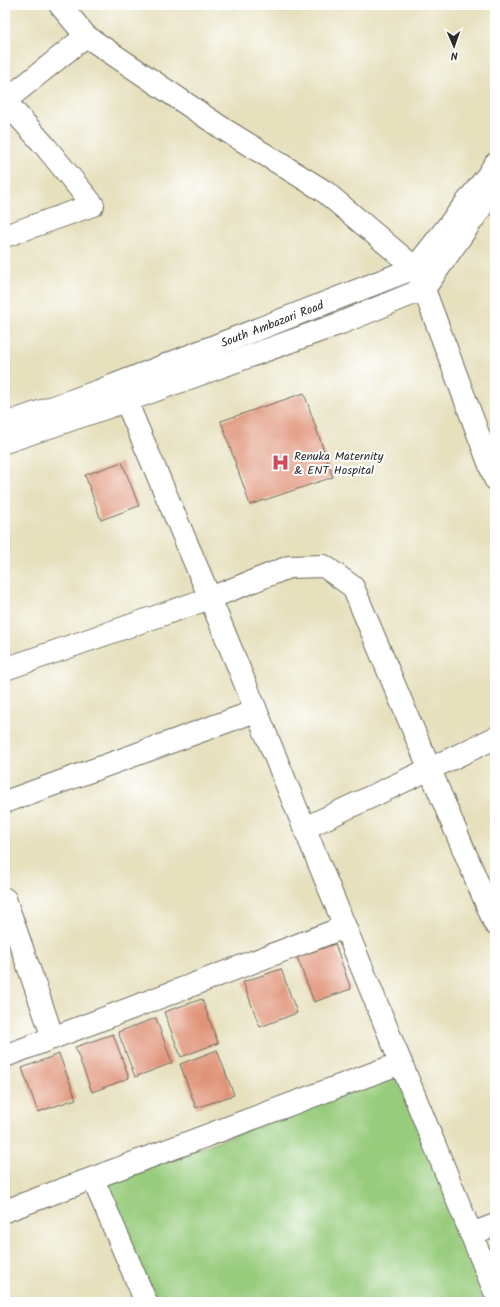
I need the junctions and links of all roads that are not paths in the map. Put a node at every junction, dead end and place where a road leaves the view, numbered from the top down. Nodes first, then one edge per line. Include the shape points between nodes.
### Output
1 (60, 5) edge
2 (86, 36) junction
3 (5, 101) edge
4 (495, 164) edge
5 (495, 188) edge
6 (5, 236) edge
7 (415, 268) junction
8 (424, 289) junction
9 (126, 401) junction
10 (5, 424) edge
11 (5, 442) edge
12 (495, 479) edge
13 (210, 598) junction
14 (5, 669) edge
15 (256, 711) junction
16 (495, 738) edge
17 (430, 769) junction
18 (5, 801) edge
19 (305, 828) junction
20 (5, 899) edge
21 (495, 924) edge
22 (345, 927) junction
23 (53, 1038) junction
24 (5, 1056) edge
25 (401, 1063) junction
26 (93, 1179) junction
27 (5, 1211) edge
28 (495, 1225) edge
29 (471, 1234) junction
30 (495, 1292) edge
31 (146, 1302) edge

1 - 2 street
2 - 3 street
2 - 7 street via 222,128 324,191
3 - 6 street via 93,206
4 - 7 street
5 - 8 street
7 - 8 street
7 - 10 street, South Ambazari Road via 107,388
8 - 9 street, South Ambazari Road via 341,323
8 - 12 street
9 - 11 street, South Ambazari Road
9 - 13 street
13 - 14 street
13 - 15 street
13 - 17 street via 289,568 324,566 352,587
15 - 18 street
15 - 19 street
16 - 17 street
17 - 19 street
17 - 21 street
19 - 22 street
20 - 23 street
22 - 23 street
22 - 25 street
23 - 24 street
25 - 26 street
25 - 29 street
26 - 27 street
26 - 31 street
28 - 29 street
29 - 30 street

